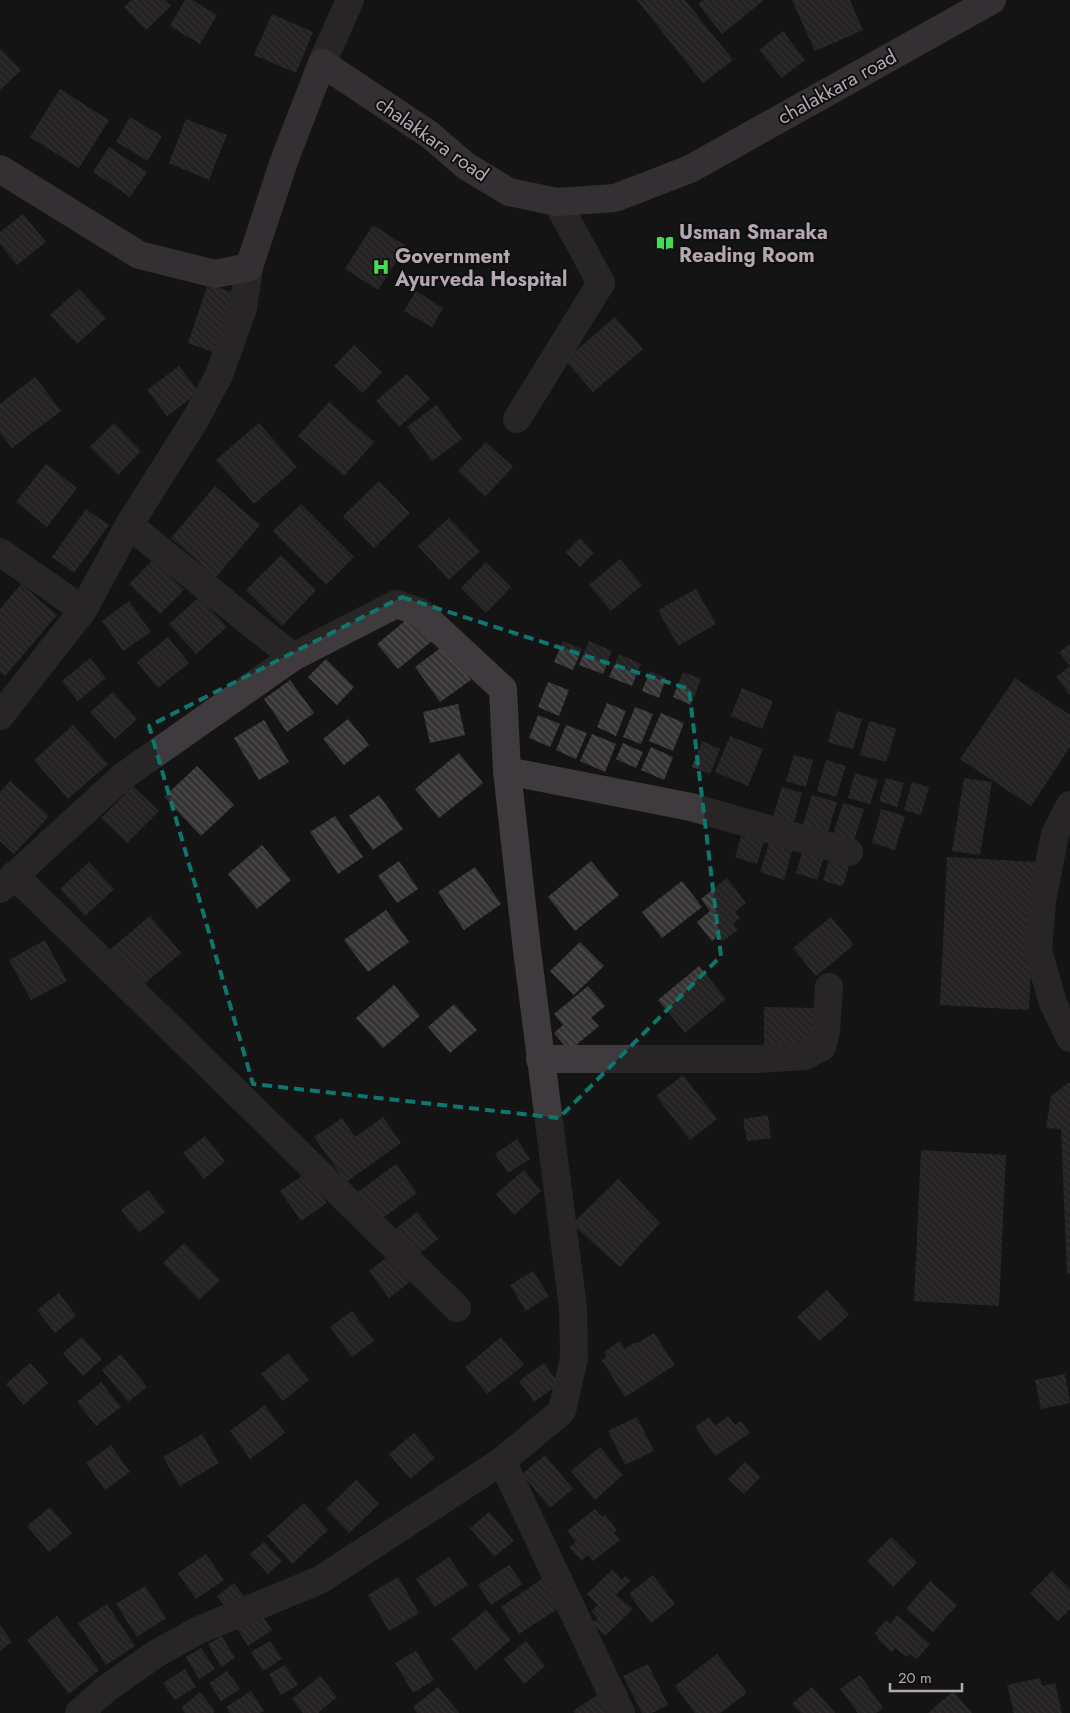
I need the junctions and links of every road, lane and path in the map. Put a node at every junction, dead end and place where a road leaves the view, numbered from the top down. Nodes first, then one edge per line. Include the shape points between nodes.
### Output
1 (350, 0) edge
2 (992, 0) edge
3 (322, 63) junction
4 (0, 168) edge
5 (557, 202) junction
6 (249, 266) junction
7 (517, 419) dead end
8 (129, 525) junction
9 (0, 552) edge
10 (83, 610) junction
11 (293, 657) junction
12 (0, 716) edge
13 (507, 771) junction
14 (1070, 805) edge
15 (850, 852) dead end
16 (7, 882) edge
17 (829, 987) dead end
18 (1070, 1038) edge
19 (540, 1059) junction
20 (457, 1308) dead end
21 (502, 1461) junction
22 (79, 1713) edge
23 (621, 1713) edge

1 - 3 street
2 - 5 main road, chalakkara road via 690,169 614,198
3 - 5 main road, chalakkara road via 430,135 466,166 509,192
3 - 6 main road via 284,161
4 - 6 main road via 139,255 215,274
5 - 7 street via 601,283
6 - 8 street via 243,308 220,375
8 - 10 street
8 - 11 street
9 - 10 street
10 - 12 street
11 - 13 street via 396,604 420,612 503,689
11 - 16 street via 122,777
13 - 15 street via 691,806
13 - 19 street
14 - 18 street via 1056,834 1042,901 1038,951 1053,1003
16 - 20 street
17 - 19 street via 822,1047 805,1056
19 - 21 street via 573,1308 574,1358 562,1411
21 - 22 street via 320,1580 199,1630 157,1653 106,1689
21 - 23 street

